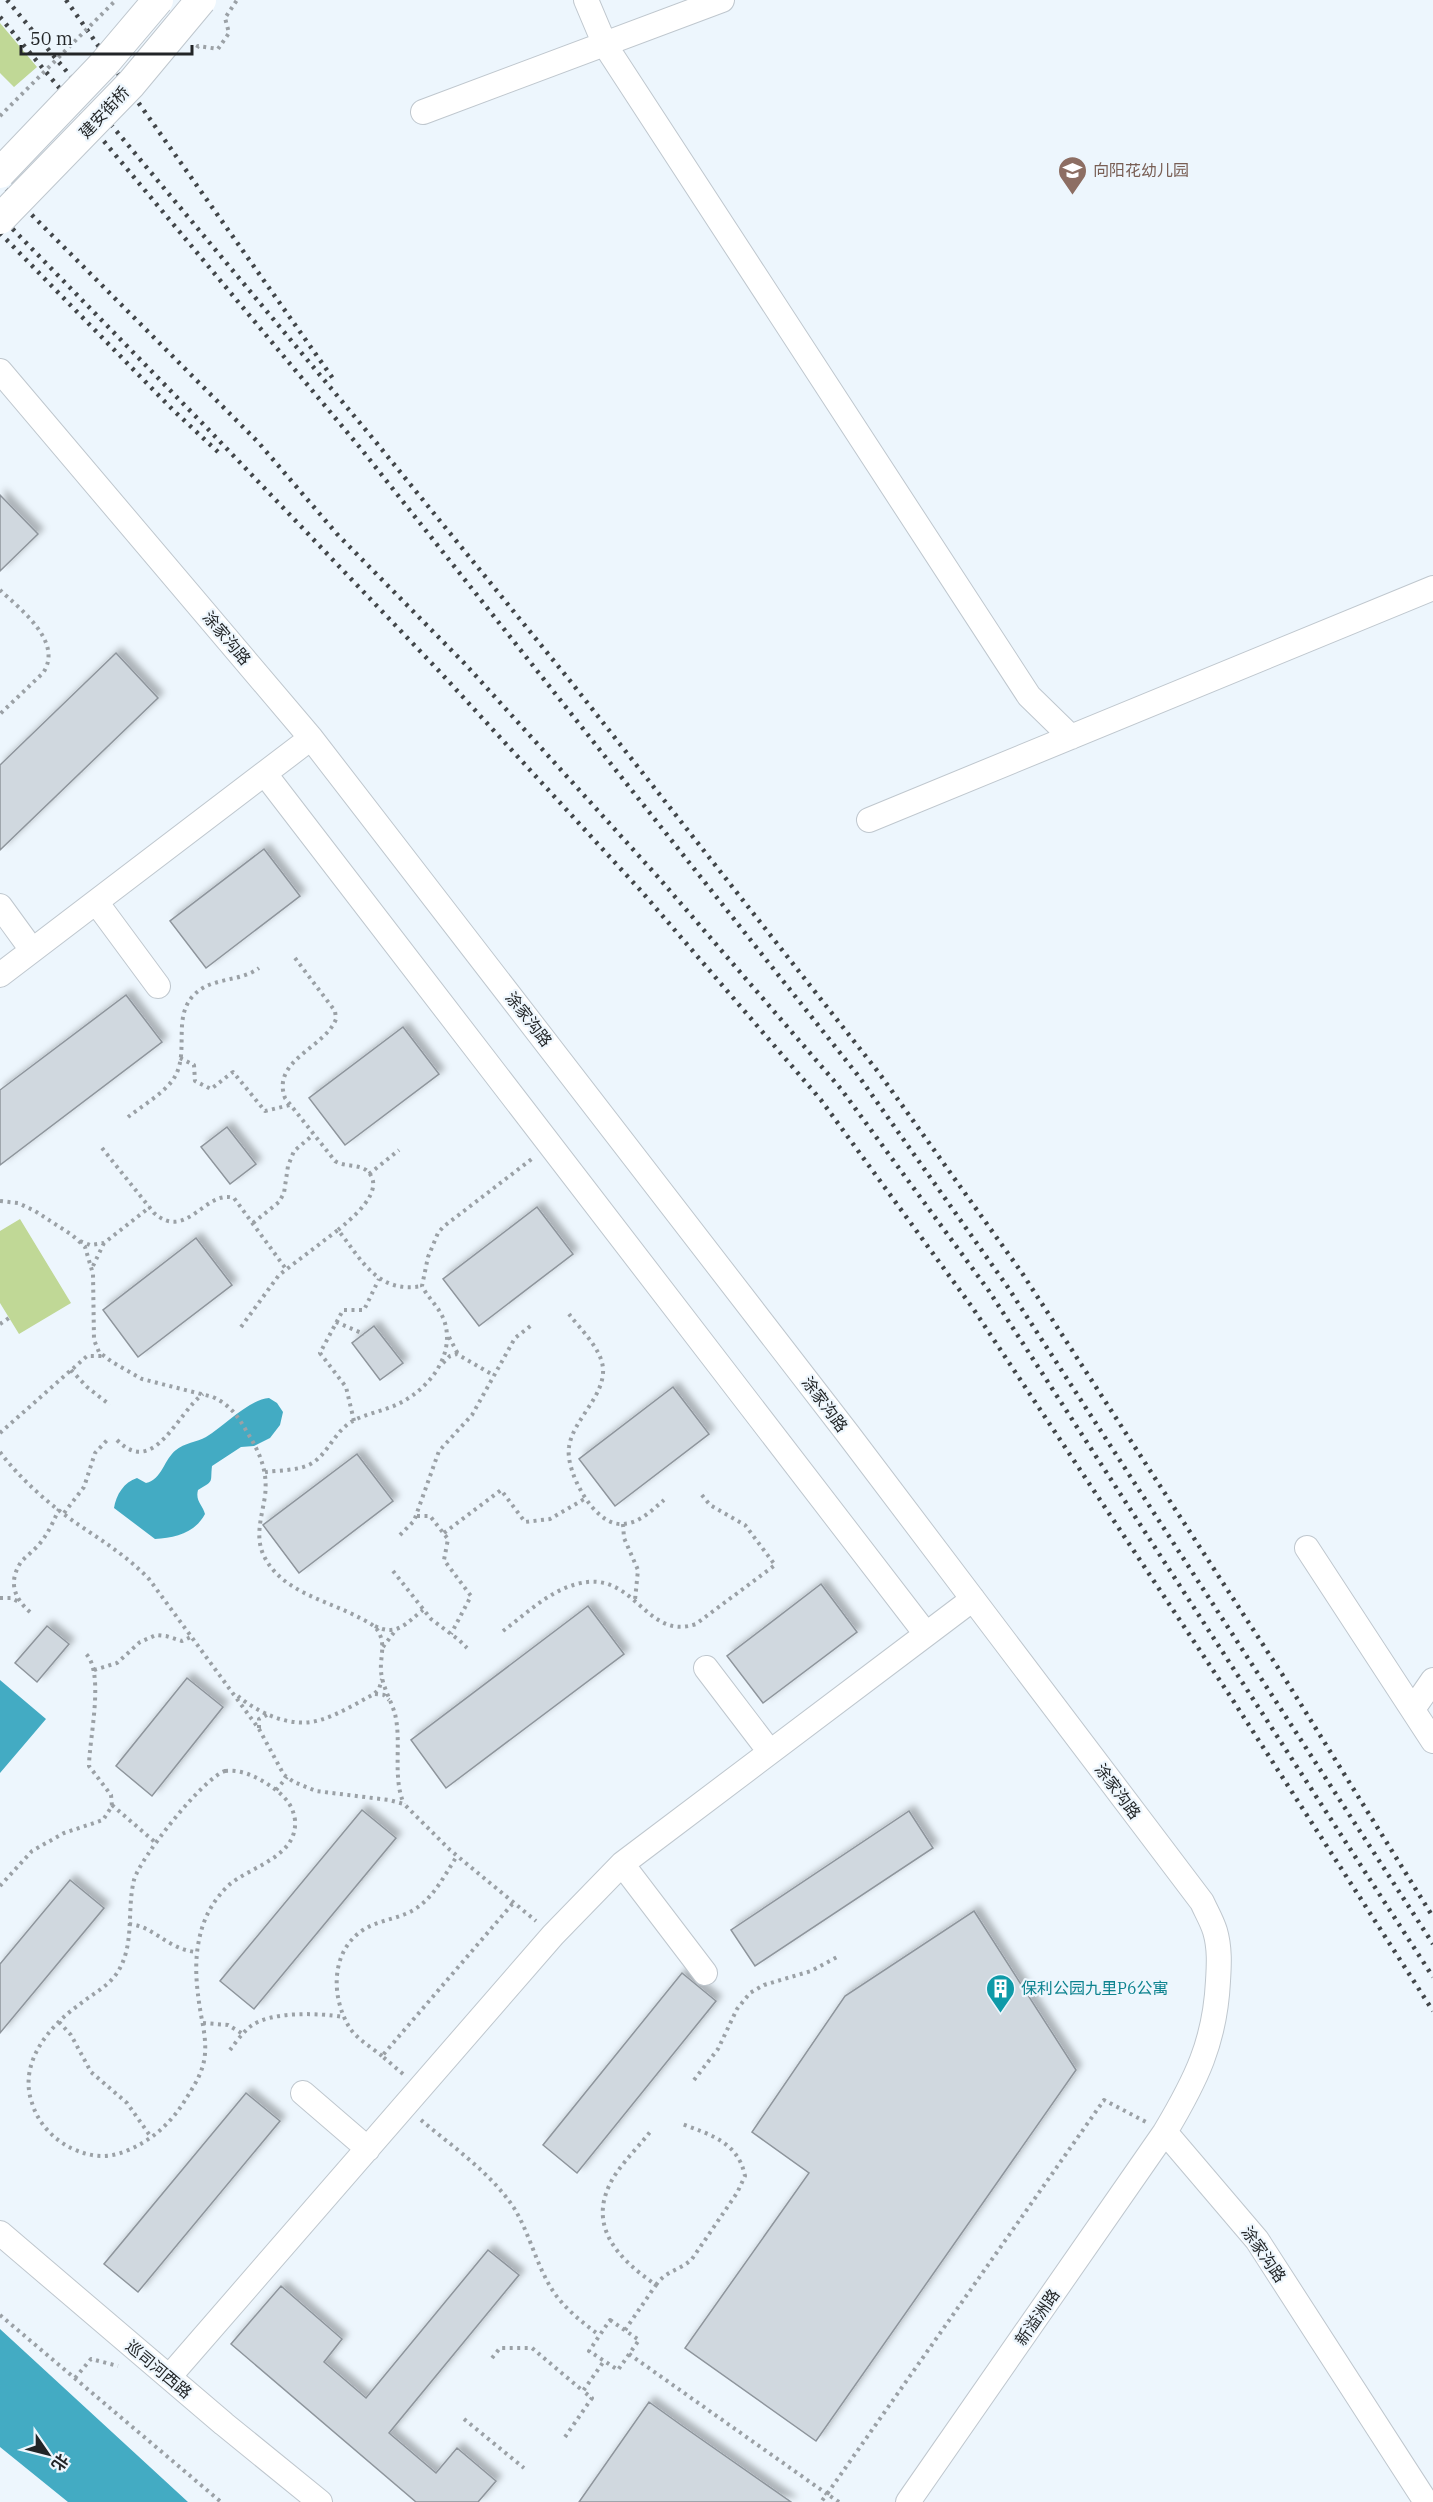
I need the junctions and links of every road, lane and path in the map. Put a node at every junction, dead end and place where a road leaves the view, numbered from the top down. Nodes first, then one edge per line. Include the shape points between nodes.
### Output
1 (116, 0) edge
2 (158, 0) edge
3 (201, 0) edge
4 (586, 0) edge
5 (722, 0) edge
6 (604, 45) junction
7 (423, 112) dead end
8 (0, 116) edge
9 (0, 173) edge
10 (0, 219) edge
11 (0, 371) edge
12 (1433, 588) edge
13 (0, 590) edge
14 (0, 714) edge
15 (1071, 737) junction
16 (311, 738) junction
17 (265, 774) junction
18 (869, 820) dead end
19 (96, 902) junction
20 (0, 906) edge
21 (32, 950) junction
22 (295, 958) dead end
23 (259, 968) dead end
24 (0, 975) edge
25 (158, 986) dead end
26 (180, 1058) junction
27 (290, 1106) junction
28 (128, 1116) dead end
29 (313, 1135) junction
30 (550, 1145) junction
31 (102, 1148) dead end
32 (399, 1150) dead end
33 (369, 1174) junction
34 (0, 1201) edge
35 (150, 1207) junction
36 (253, 1223) junction
37 (338, 1230) junction
38 (79, 1240) junction
39 (104, 1243) junction
40 (92, 1268) junction
41 (286, 1269) junction
42 (379, 1279) junction
43 (422, 1286) junction
44 (569, 1314) dead end
45 (9, 1318) dead end
46 (336, 1322) junction
47 (0, 1324) edge
48 (533, 1324) dead end
49 (241, 1327) dead end
50 (447, 1332) junction
51 (364, 1334) dead end
52 (94, 1340) junction
53 (458, 1354) junction
54 (87, 1356) junction
55 (105, 1357) junction
56 (440, 1365) junction
57 (70, 1370) junction
58 (493, 1375) junction
59 (203, 1394) junction
60 (110, 1405) dead end
61 (354, 1421) junction
62 (0, 1433) edge
63 (109, 1438) dead end
64 (117, 1440) dead end
65 (0, 1452) edge
66 (265, 1472) junction
67 (701, 1494) dead end
68 (586, 1498) junction
69 (664, 1500) dead end
70 (59, 1509) junction
71 (63, 1513) junction
72 (417, 1516) junction
73 (623, 1524) junction
74 (444, 1533) junction
75 (400, 1534) dead end
76 (1307, 1548) dead end
77 (393, 1570) dead end
78 (0, 1598) edge
79 (973, 1599) junction
80 (635, 1600) junction
81 (20, 1602) junction
82 (423, 1610) junction
83 (30, 1612) dead end
84 (370, 1623) junction
85 (395, 1631) junction
86 (503, 1631) dead end
87 (451, 1634) junction
88 (926, 1634) junction
89 (193, 1636) junction
90 (466, 1648) dead end
91 (382, 1651) junction
92 (84, 1652) dead end
93 (706, 1668) dead end
94 (94, 1670) junction
95 (382, 1678) junction
96 (1433, 1680) edge
97 (230, 1688) junction
98 (374, 1694) junction
99 (391, 1703) junction
100 (1413, 1709) junction
101 (271, 1716) junction
102 (259, 1729) junction
103 (1433, 1741) edge
104 (770, 1752) junction
105 (287, 1777) junction
106 (276, 1791) junction
107 (404, 1804) junction
108 (112, 1805) junction
109 (156, 1843) junction
110 (457, 1856) junction
111 (622, 1864) junction
112 (0, 1886) edge
113 (514, 1902) junction
114 (129, 1923) junction
115 (553, 1935) junction
116 (196, 1952) junction
117 (839, 1956) dead end
118 (705, 1973) dead end
119 (344, 2017) junction
120 (59, 2022) junction
121 (203, 2023) junction
122 (243, 2034) junction
123 (230, 2050) dead end
124 (382, 2056) junction
125 (694, 2080) dead end
126 (303, 2092) dead end
127 (413, 2098) junction
128 (682, 2124) dead end
129 (650, 2132) dead end
130 (1165, 2132) junction
131 (151, 2138) junction
132 (368, 2149) junction
133 (0, 2233) edge
134 (656, 2285) junction
135 (0, 2315) edge
136 (625, 2330) junction
137 (599, 2335) junction
138 (142, 2354) junction
139 (629, 2354) junction
140 (492, 2358) dead end
141 (604, 2361) junction
142 (169, 2377) junction
143 (75, 2378) junction
144 (583, 2391) junction
145 (464, 2419) dead end
146 (565, 2437) dead end
147 (524, 2468) dead end
148 (827, 2494) junction
149 (221, 2502) edge
150 (320, 2502) edge
151 (821, 2502) edge
152 (839, 2502) edge
153 (908, 2502) edge
154 (1426, 2502) edge

1 - 8 path, bridge
2 - 9 main road, 建安街桥, bridge via 103,65
3 - 10 main road, 建安街桥, bridge via 131,84
4 - 6 street
5 - 6 street
6 - 7 street
6 - 15 street via 1029,696
11 - 16 street, 涂家沟路
12 - 15 street
13 - 14 path via 36,627 50,655 43,673
15 - 18 street
16 - 17 street
16 - 79 street, 涂家沟路
17 - 19 street
17 - 30 street
19 - 21 street
19 - 25 street
20 - 21 street
21 - 24 street
22 - 27 path via 336,1015 334,1024 285,1074 283,1093
23 - 26 path via 247,976 210,984 191,999 183,1014
26 - 27 path via 194,1065 195,1081 211,1089 233,1072 265,1111
26 - 28 path via 173,1080
27 - 29 path
29 - 33 path via 335,1161 360,1167
29 - 36 path via 294,1151 279,1202
30 - 43 path via 443,1227 431,1249
30 - 88 street
31 - 35 path
32 - 33 path
33 - 37 path via 370,1195
34 - 38 path via 27,1206
35 - 36 path via 163,1219 177,1221 229,1197 238,1202
35 - 39 path
36 - 41 path
37 - 41 path
37 - 42 path
38 - 39 path via 90,1245
38 - 40 path via 89,1254
39 - 40 path
40 - 52 path
41 - 49 path
42 - 43 path via 403,1288
42 - 46 path via 364,1310 343,1310
43 - 50 path via 440,1311
44 - 68 path via 603,1365 598,1388 569,1448 570,1469
45 - 47 path
46 - 51 path
46 - 61 path via 320,1353 346,1387
48 - 58 path via 515,1338
50 - 53 path
50 - 56 path
52 - 54 path
52 - 55 path
53 - 56 path
53 - 58 path
54 - 55 path
54 - 57 path
55 - 59 path via 142,1379
56 - 61 path via 415,1394
57 - 60 path
57 - 62 path
58 - 72 path via 472,1415 435,1458
59 - 64 path via 156,1446 137,1453
59 - 66 path via 225,1403 238,1416 257,1448
61 - 66 path via 341,1429 313,1462
63 - 71 path via 95,1453 84,1487
65 - 70 path
66 - 84 path via 259,1537 268,1564 296,1588
67 - 80 path via 710,1505 745,1526 775,1565 690,1626 664,1624
68 - 73 path via 601,1517
68 - 74 path via 550,1519 525,1522 501,1490
69 - 73 path via 636,1521
70 - 71 path
70 - 81 path via 41,1542 18,1569 15,1592
71 - 89 path via 130,1559
72 - 74 path via 430,1516
72 - 75 path
73 - 80 path via 624,1538 638,1570
74 - 87 path via 448,1539 444,1560 471,1596
76 - 100 street
77 - 82 path
78 - 81 path
79 - 88 street
79 - 130 street, 涂家沟路 via 1202,1902 1215,1931 1220,1959 1216,2016 1189,2091
80 - 86 path via 622,1589 609,1585 575,1584 546,1598
81 - 83 path
82 - 85 path
82 - 87 path
84 - 85 path
84 - 91 path via 380,1635
85 - 91 path
87 - 90 path
88 - 104 street
89 - 94 path via 182,1641 151,1637 117,1663
89 - 97 path
91 - 95 path
92 - 94 path via 92,1660
93 - 104 street
94 - 108 path via 89,1766 111,1795
95 - 98 path
95 - 99 path
96 - 100 street
97 - 101 path via 248,1704
97 - 102 path
98 - 99 path via 384,1695
98 - 101 path via 316,1722
99 - 107 path via 397,1724
100 - 103 street
101 - 102 path via 260,1716
102 - 105 path
104 - 111 street
105 - 106 path
105 - 107 path via 316,1791
106 - 109 path via 244,1772 219,1773 201,1788
106 - 116 path via 293,1809 292,1837 276,1855 219,1896 205,1918
107 - 110 path
108 - 109 path
108 - 112 path via 103,1820 64,1833 32,1851
109 - 114 path via 135,1876
110 - 113 path
110 - 119 path via 419,1907 374,1924 350,1941 336,1974 337,1997
111 - 115 street
111 - 118 street
113 - 115 path
113 - 124 path
114 - 116 path via 178,1949
114 - 120 path via 126,1954 115,1976
115 - 127 street
116 - 121 path via 195,1977
117 - 125 path via 811,1971 750,1993 737,2009 718,2049
119 - 122 path via 306,2014 271,2019 254,2024
119 - 124 path via 348,2027
120 - 131 path via 92,2072 127,2103
120 - 131 path via 38,2048 29,2072 30,2100 48,2131 70,2148 98,2156 115,2155
121 - 122 path via 228,2025
121 - 131 path via 206,2050 200,2076 172,2119
122 - 123 path
124 - 127 path
126 - 132 street
127 - 132 street
127 - 137 path via 504,2194 552,2289 570,2312
128 - 134 path via 726,2142 737,2154 745,2176 738,2193 692,2259 664,2275
129 - 134 path via 615,2176 606,2194 604,2213 606,2232 615,2250 627,2265
130 - 148 path via 1104,2100
130 - 153 street, 新溢洲路
130 - 154 street, 涂家沟路 via 1257,2240
132 - 142 street
133 - 138 street, 巡司河西路
134 - 136 path
135 - 143 path
136 - 137 path via 610,2320
136 - 139 path via 639,2340
137 - 141 path via 589,2350
138 - 142 street, 巡司河西路
138 - 143 path via 129,2369 91,2359
139 - 141 path via 618,2370
139 - 148 path
140 - 144 path via 500,2348 532,2348
141 - 144 path
142 - 150 street, 巡司河西路
143 - 149 path
144 - 146 path via 592,2398
145 - 147 path
148 - 151 path
148 - 152 path

